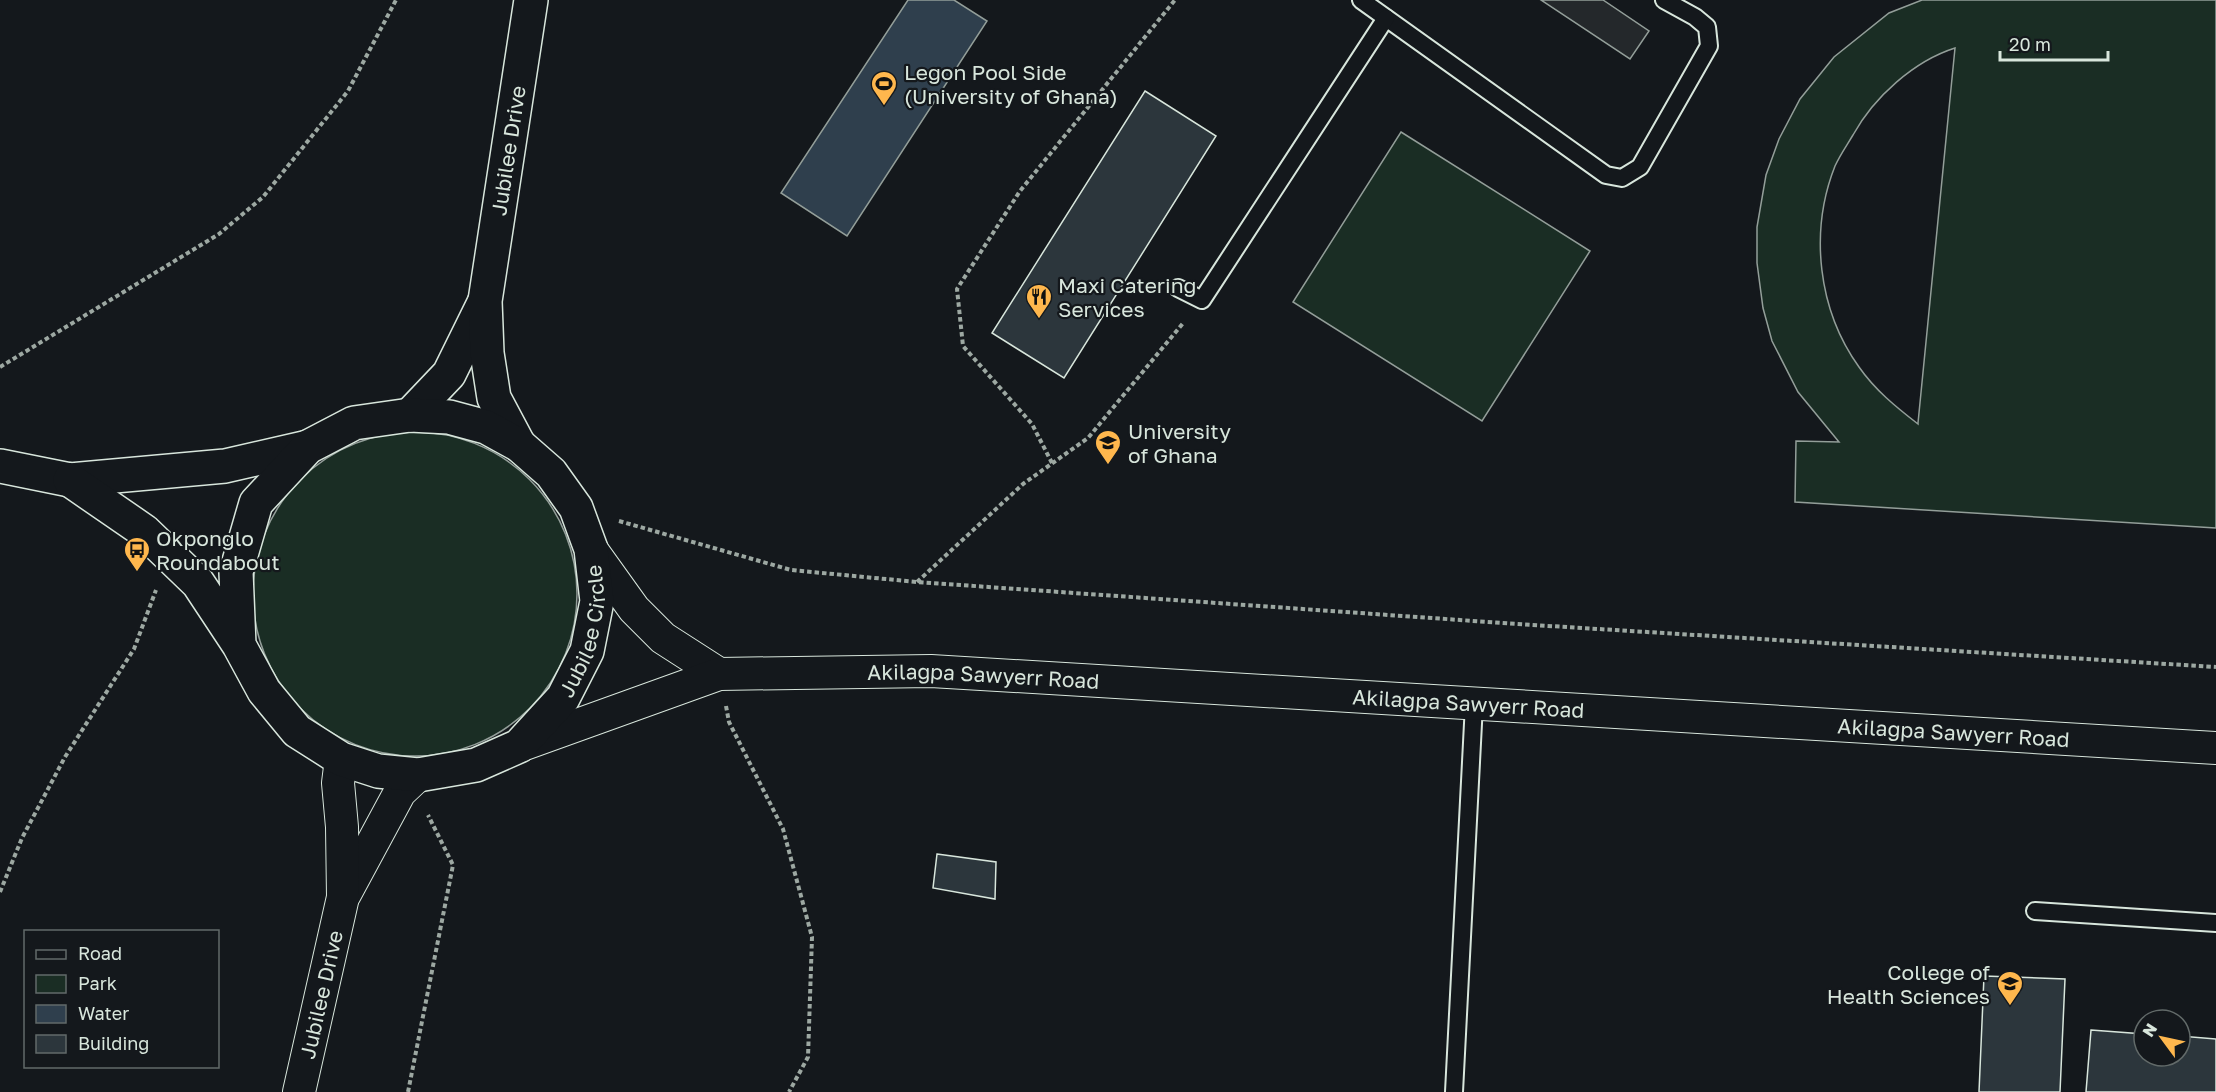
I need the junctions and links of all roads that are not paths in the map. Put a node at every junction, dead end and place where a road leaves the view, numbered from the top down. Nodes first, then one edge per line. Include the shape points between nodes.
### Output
1 (531, 0) edge
2 (1360, 0) edge
3 (1664, 0) edge
4 (1386, 18) junction
5 (1178, 288) dead end
6 (485, 301) junction
7 (410, 415) junction
8 (519, 444) junction
9 (308, 447) junction
10 (0, 466) edge
11 (70, 480) junction
12 (591, 549) junction
13 (239, 645) junction
14 (719, 674) junction
15 (1474, 704) junction
16 (519, 746) junction
17 (2216, 748) edge
18 (341, 759) junction
19 (418, 775) junction
20 (343, 897) junction
21 (2035, 911) dead end
22 (2216, 923) edge
23 (299, 1092) edge
24 (1454, 1092) edge

1 - 6 street, Jubilee Drive
2 - 4 lane
3 - 4 lane via 1707,27 1709,46 1640,167 1622,178 1606,175
4 - 5 lane via 1202,300
6 - 7 street, Jubilee Drive via 449,374
6 - 8 street, Jubilee Drive via 494,398
7 - 8 street, Jubilee Circle via 449,417
7 - 9 street, Jubilee Circle via 354,423
8 - 12 street, Jubilee Circle via 551,473 576,508
9 - 11 street via 225,466
9 - 13 street, Jubilee Circle via 256,503 236,572
10 - 11 street
11 - 13 street via 144,531 198,583
12 - 14 street via 634,609 663,638
12 - 16 street, Jubilee Circle via 597,601 587,651 563,698
13 - 18 street, Jubilee Circle via 264,691 297,730
14 - 15 street, Akilagpa Sawyerr Road via 931,671
14 - 16 street, Akilagpa Sawyerr Road
15 - 17 street, Akilagpa Sawyerr Road
15 - 24 lane
16 - 19 street, Jubilee Circle via 476,765
18 - 19 street, Jubilee Circle via 378,771
18 - 20 street, Jubilee Drive via 338,783
19 - 20 street, Jubilee Drive via 400,792
20 - 23 street, Jubilee Drive
21 - 22 lane

